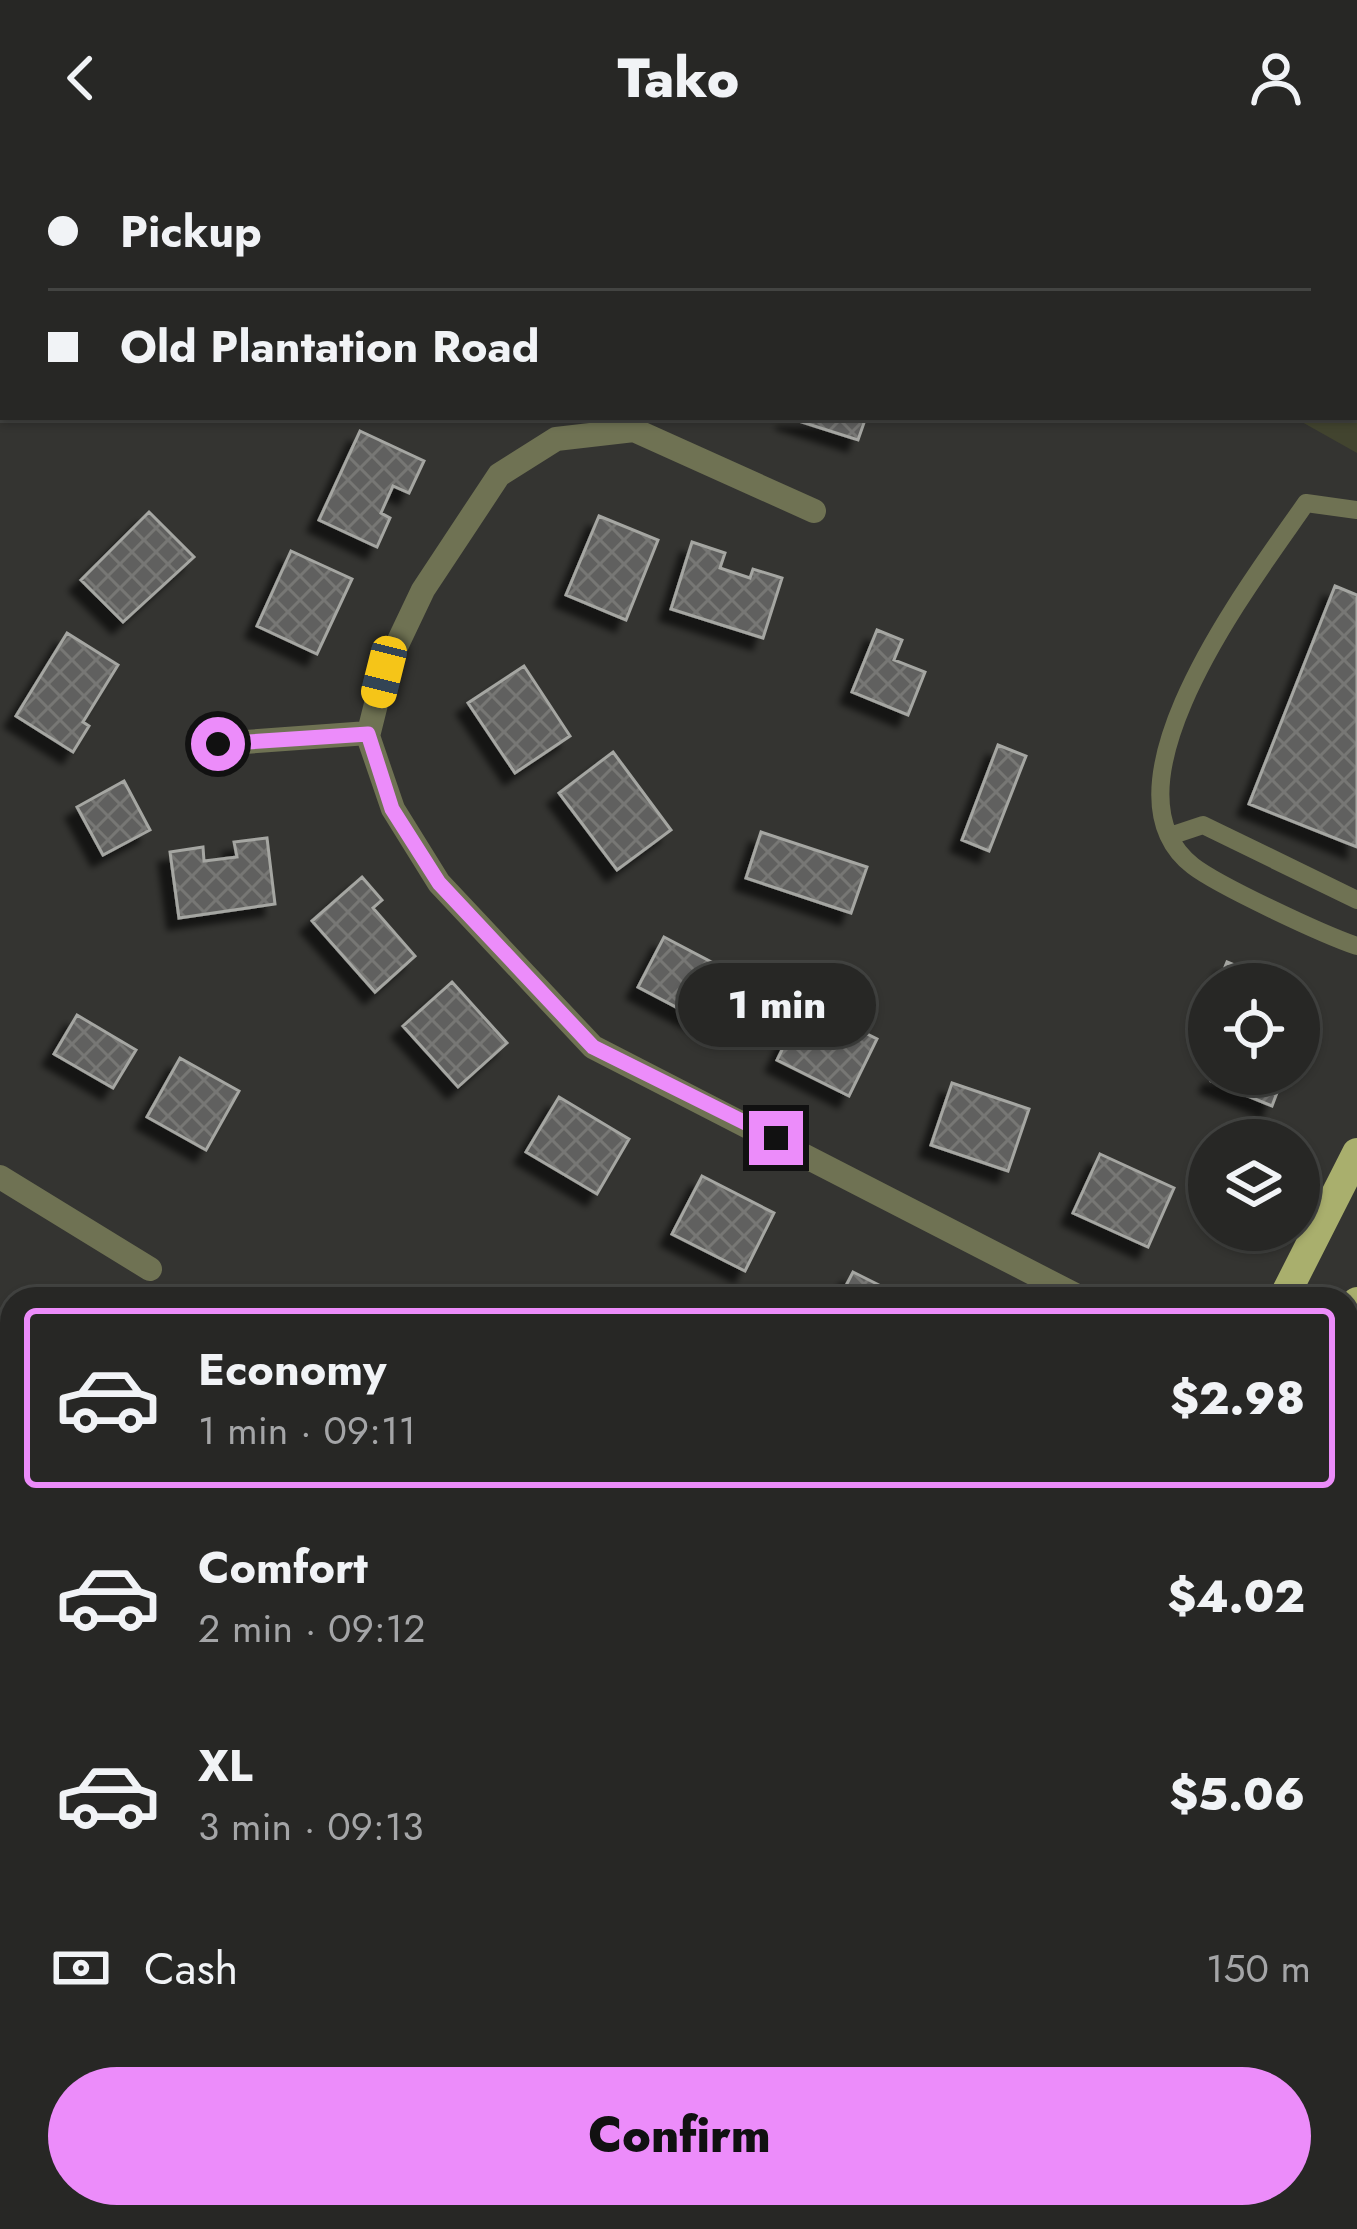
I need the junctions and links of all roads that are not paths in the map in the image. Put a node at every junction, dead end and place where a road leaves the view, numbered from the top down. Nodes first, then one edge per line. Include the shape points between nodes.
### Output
1 (1357, 510) edge
2 (814, 511) dead end
3 (368, 734) junction
4 (218, 744) dead end
5 (1173, 836) junction
6 (1357, 900) edge
7 (1357, 946) edge
8 (1357, 1153) edge
9 (0, 1177) edge
10 (151, 1269) dead end
11 (1060, 1287) edge
12 (1289, 1287) edge

1 - 5 lane via 1306,503 1204,652 1174,721 1158,804
2 - 3 street via 634,430 556,439 499,476 423,590 384,672
3 - 4 street
3 - 11 street via 392,809 439,883 593,1047
5 - 6 lane via 1203,825
5 - 7 lane via 1191,865
8 - 12 main road
9 - 10 street

